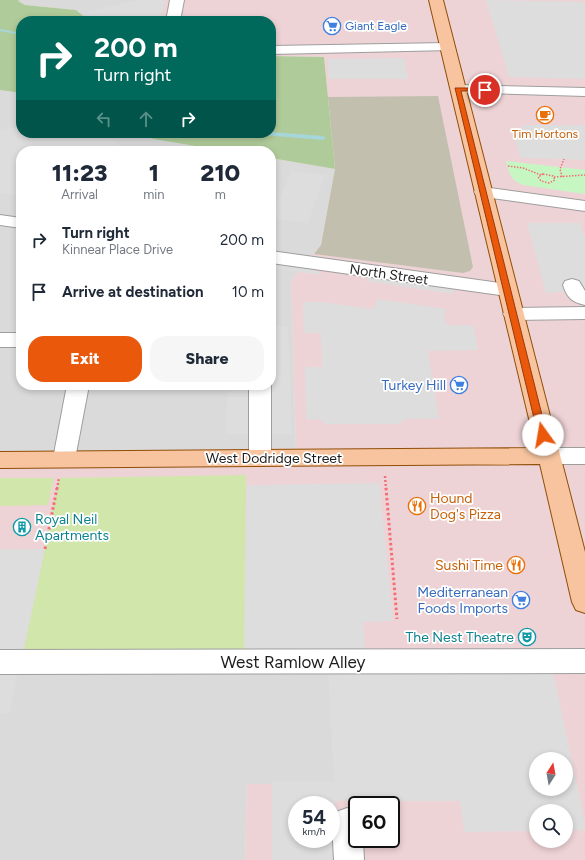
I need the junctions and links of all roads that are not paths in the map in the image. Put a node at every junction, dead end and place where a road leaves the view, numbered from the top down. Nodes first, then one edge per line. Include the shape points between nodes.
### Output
1 (177, 0) edge
2 (436, 0) edge
3 (174, 16) edge
4 (447, 47) junction
5 (276, 50) edge
6 (458, 89) junction
7 (520, 90) junction
8 (585, 92) edge
9 (585, 104) edge
10 (483, 192) junction
11 (585, 206) edge
12 (0, 220) edge
13 (16, 222) edge
14 (276, 258) edge
15 (572, 285) dead end
16 (507, 290) junction
17 (585, 299) edge
18 (513, 314) junction
19 (581, 316) edge
20 (0, 340) edge
21 (16, 340) edge
22 (77, 390) edge
23 (260, 390) edge
24 (548, 456) junction
25 (585, 456) edge
26 (260, 458) junction
27 (0, 460) edge
28 (62, 468) junction
29 (585, 602) edge
30 (0, 662) edge
31 (585, 662) edge
32 (347, 823) dead end
33 (349, 860) edge

1 - 3 street
2 - 4 main road
4 - 5 street
4 - 6 main road
6 - 7 street
6 - 10 main road
7 - 8 street
7 - 9 street via 524,98 532,102
10 - 11 street
10 - 16 main road
12 - 13 street
14 - 16 street, North Street
15 - 17 street via 575,294
16 - 18 main road
18 - 19 street
18 - 24 main road
20 - 21 street
22 - 28 street
23 - 26 street
24 - 25 street
24 - 26 main road, West Dodridge Street
24 - 29 main road
26 - 28 main road, West Dodridge Street
27 - 28 main road, West Dodridge Street
30 - 31 street, West Ramlow Alley
32 - 33 street

